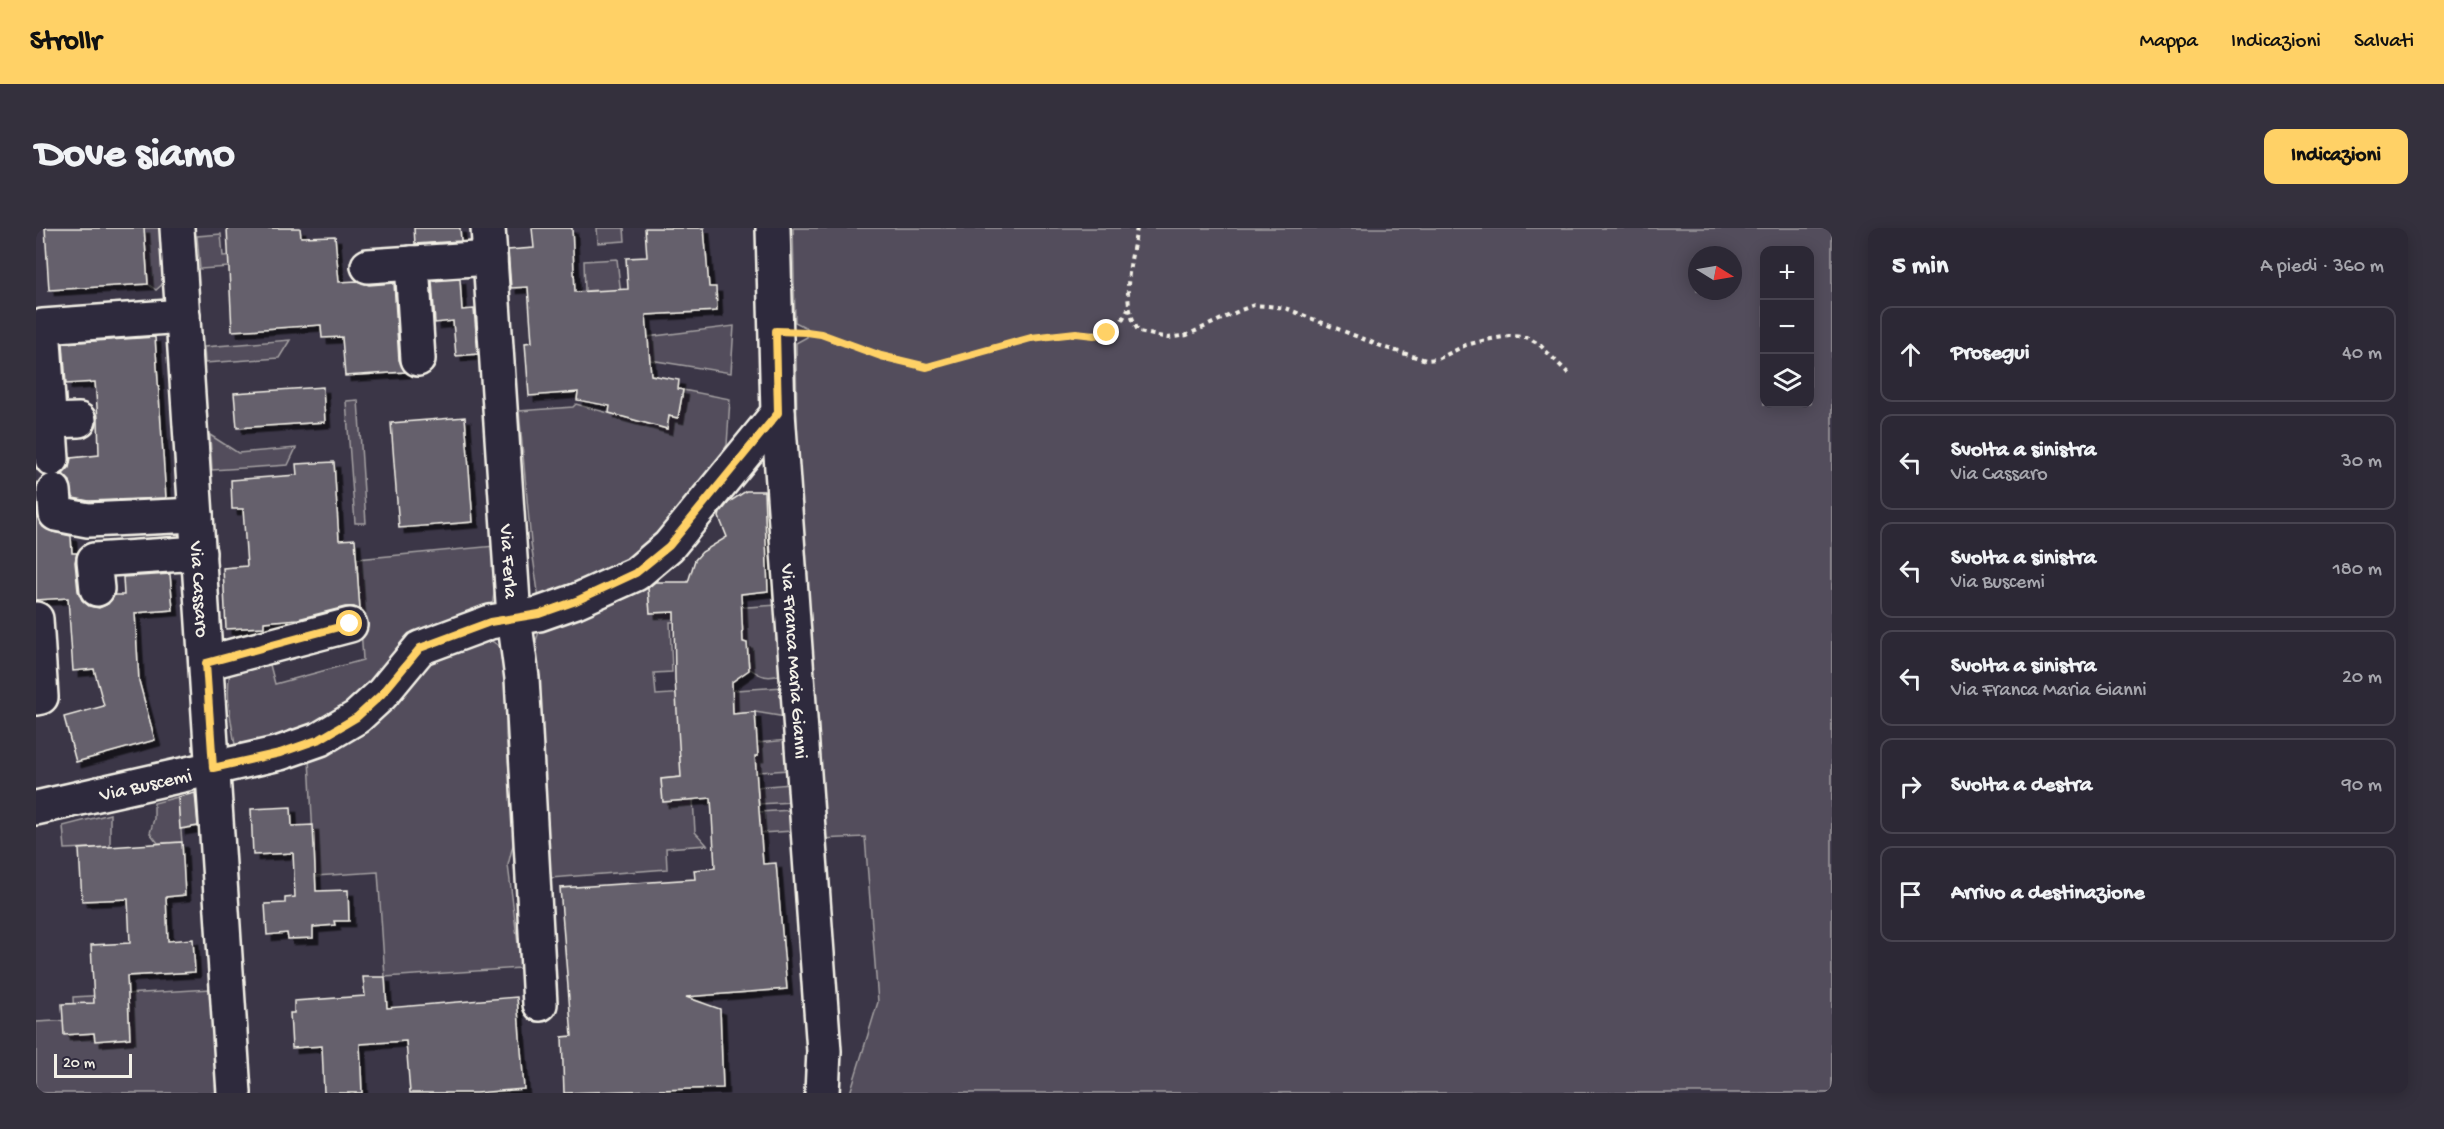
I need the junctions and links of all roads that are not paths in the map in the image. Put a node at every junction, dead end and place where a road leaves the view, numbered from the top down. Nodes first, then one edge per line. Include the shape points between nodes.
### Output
1 (177, 228) edge
2 (773, 228) edge
3 (489, 243) edge
4 (412, 263) junction
5 (368, 266) dead end
6 (183, 316) junction
7 (418, 359) dead end
8 (778, 413) junction
9 (52, 459) dead end
10 (54, 491) dead end
11 (196, 515) junction
12 (199, 553) junction
13 (97, 589) dead end
14 (43, 612) edge
15 (514, 617) junction
16 (350, 624) dead end
17 (206, 663) junction
18 (36, 698) edge
19 (213, 768) junction
20 (36, 808) edge
21 (540, 1004) dead end
22 (234, 1093) edge
23 (822, 1093) edge

1 - 6 street, Via Cassaro
2 - 8 street, Via Franca Maria Gianni
3 - 4 street
3 - 15 street, Via Ferla
4 - 5 street
4 - 7 street
6 - 9 street via 43,326 64,420
6 - 11 street, Via Cassaro
8 - 15 street, Via Buscemi via 669,546 636,573 576,601 539,614
8 - 23 street, Via Franca Maria Gianni via 824,1051
10 - 11 street via 56,514 88,520
11 - 12 street, Via Cassaro
12 - 13 street via 94,560
12 - 17 street, Via Cassaro
14 - 18 street via 41,698
15 - 19 street, Via Buscemi via 420,648 357,717 320,739 280,753
15 - 21 street, Via Ferla via 522,678
16 - 17 street
17 - 19 street, Via Cassaro
19 - 20 street, Via Buscemi
19 - 22 street, Via Cassaro

